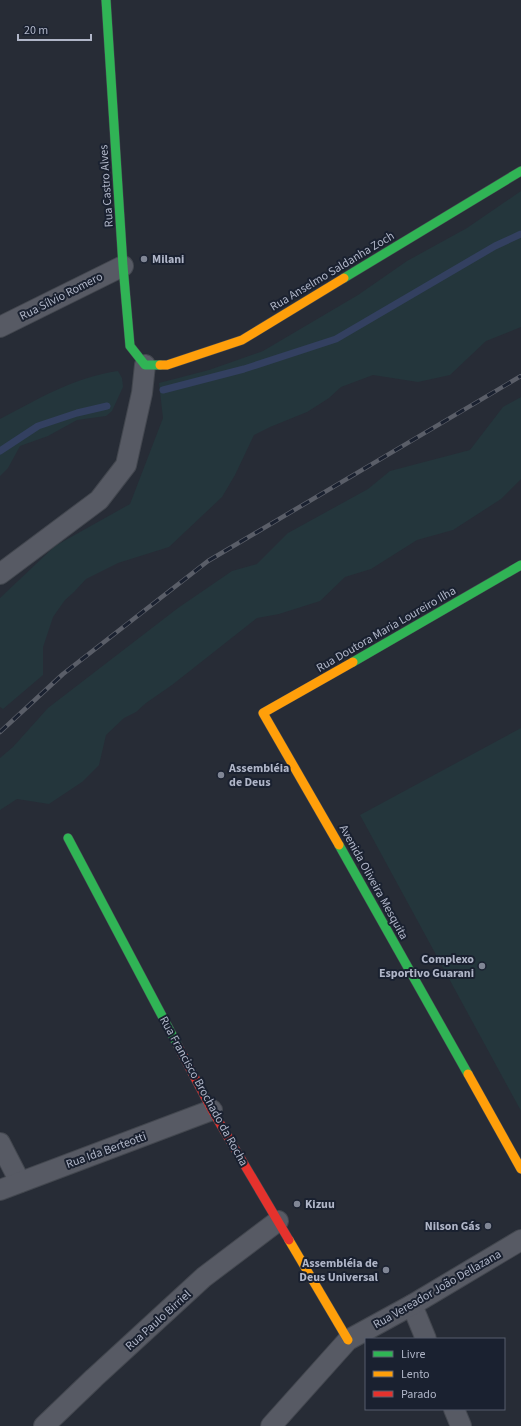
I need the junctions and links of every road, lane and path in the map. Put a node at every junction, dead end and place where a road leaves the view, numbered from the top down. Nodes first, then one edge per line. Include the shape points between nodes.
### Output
1 (106, 0) edge
2 (521, 171) edge
3 (123, 266) junction
4 (0, 327) edge
5 (145, 365) junction
6 (521, 565) edge
7 (0, 574) edge
8 (263, 713) joint
9 (68, 838) dead end
10 (212, 1110) junction
11 (0, 1143) edge
12 (521, 1169) edge
13 (20, 1182) junction
14 (0, 1190) edge
15 (278, 1221) junction
16 (521, 1240) edge
17 (412, 1305) junction
18 (426, 1338) edge
19 (348, 1340) junction
20 (454, 1410) edge
21 (44, 1426) edge
22 (271, 1426) edge
23 (461, 1426) edge

1 - 3 street, Rua Castro Alves
2 - 5 street, Rua Anselmo Saldanha Zoch via 242,340 167,365
3 - 4 street, Rua Sílvio Romero
3 - 5 street, Rua Castro Alves via 130,346
5 - 7 street via 142,393 126,466 99,500
6 - 8 street, Rua Doutora Maria Loureiro Ilha
8 - 12 street, Avenida Oliveira Mesquita
9 - 10 street, Rua Francisco Brochado da Rocha
10 - 13 street, Rua Ida Berteotti
10 - 15 street, Rua Francisco Brochado da Rocha
11 - 13 street
13 - 14 street, Rua Ida Berteotti
15 - 19 street, Rua Francisco Brochado da Rocha
15 - 21 street, Rua Paulo Birriel via 204,1277
16 - 17 street, Rua Vereador João Dellazana
17 - 18 street
17 - 19 street, Rua Vereador João Dellazana
19 - 22 street, Rua Vereador João Dellazana
20 - 23 street

